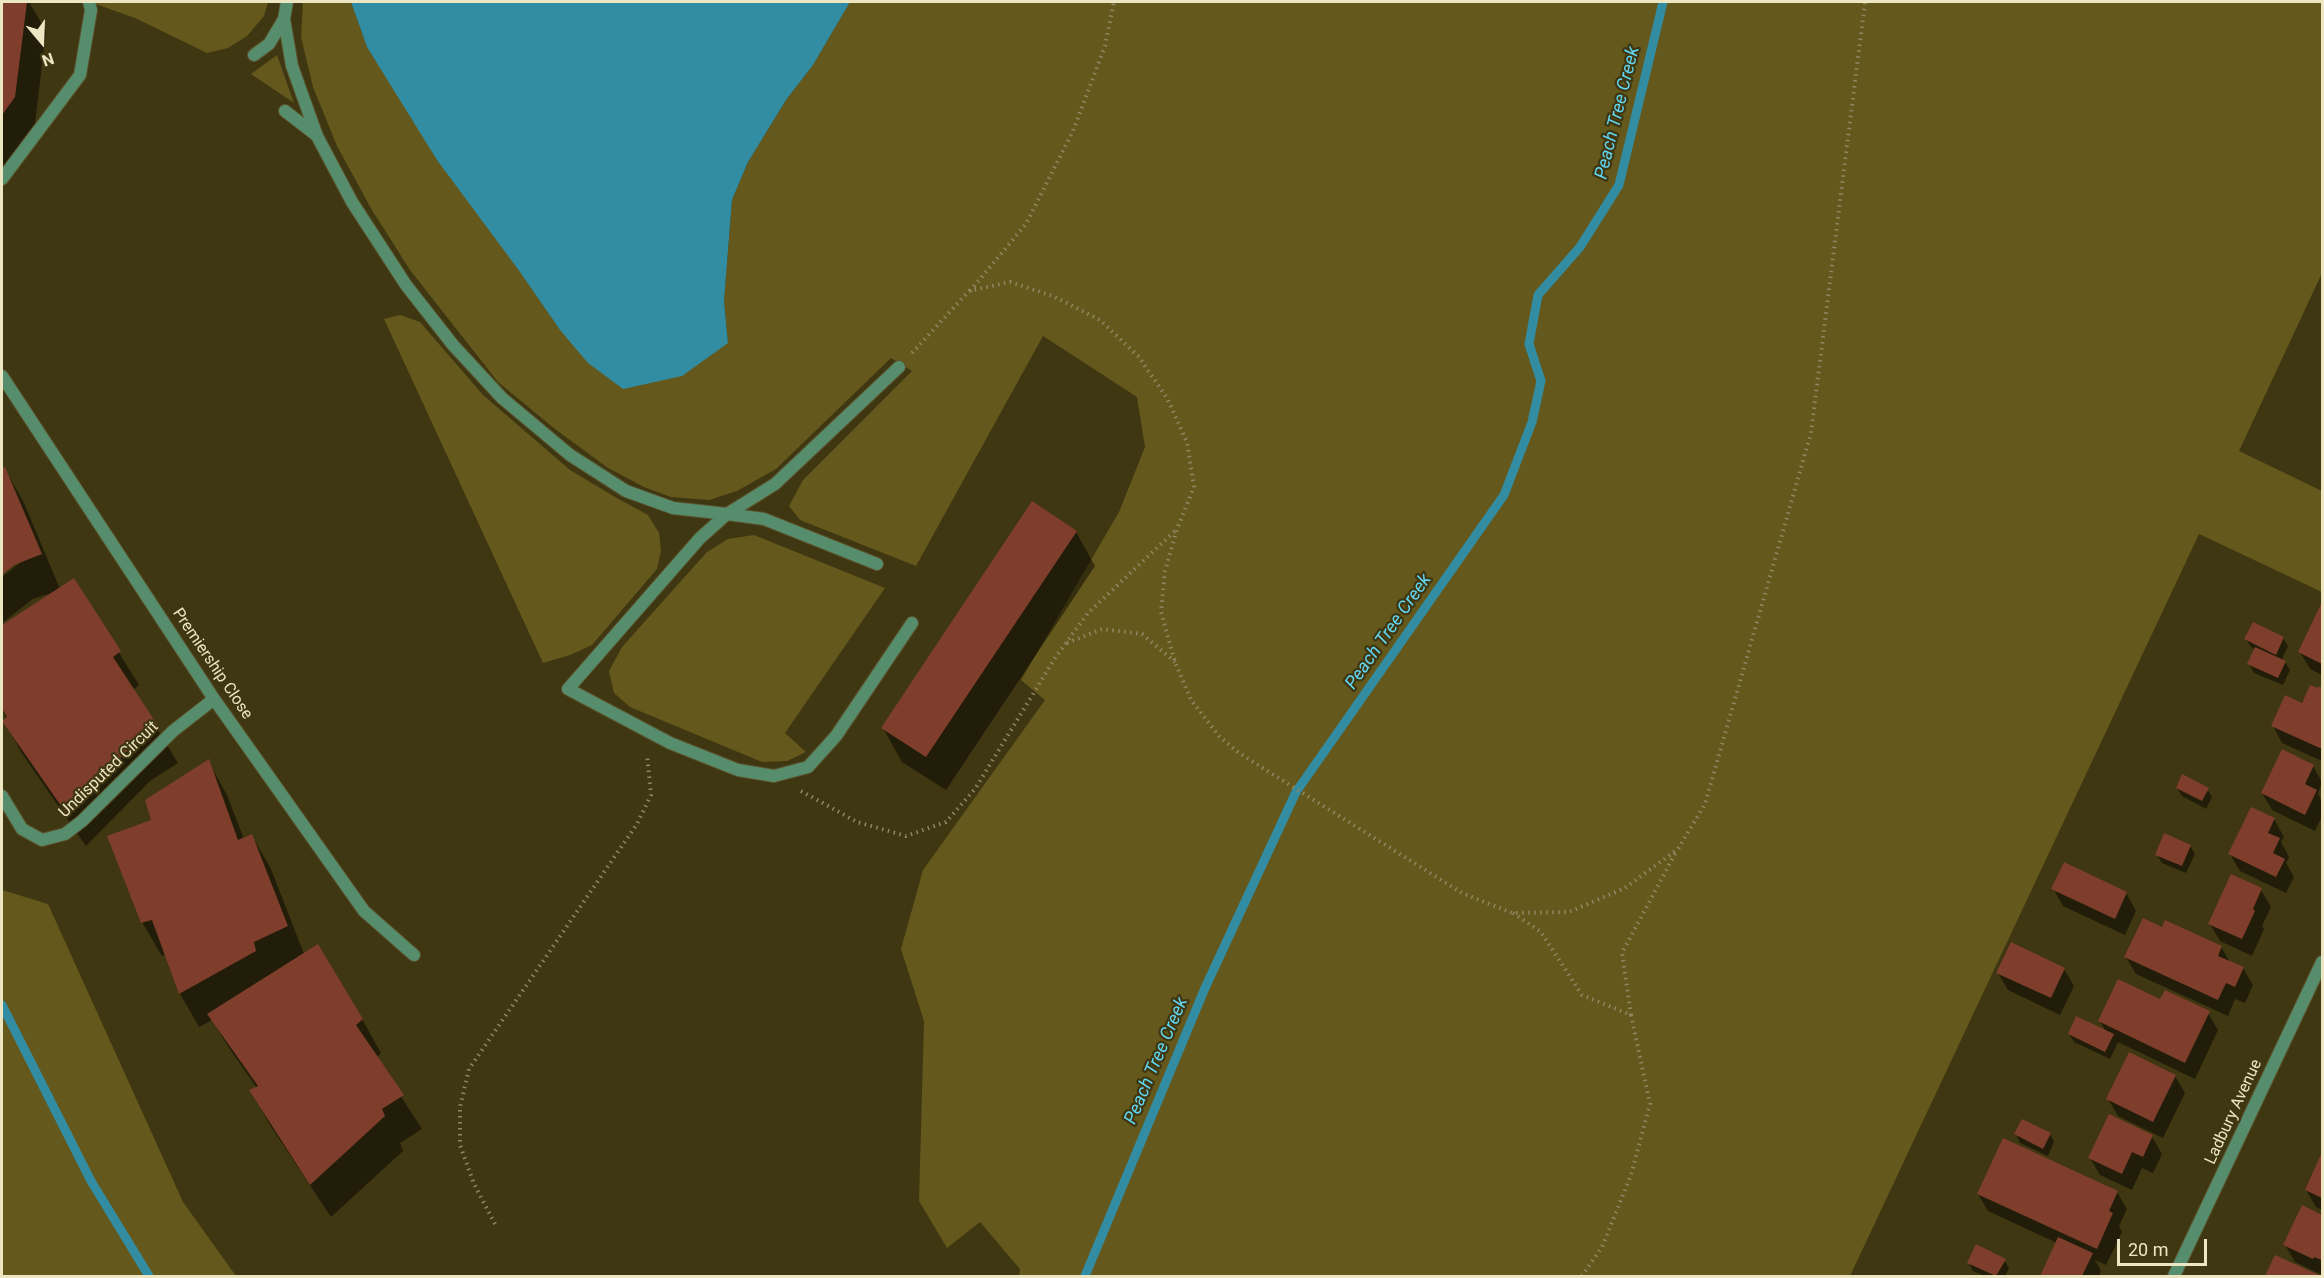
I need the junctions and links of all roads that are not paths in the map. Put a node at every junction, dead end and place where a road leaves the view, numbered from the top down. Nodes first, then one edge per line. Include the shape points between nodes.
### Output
1 (89, 2) edge
2 (287, 2) edge
3 (284, 19) junction
4 (254, 55) dead end
5 (285, 111) dead end
6 (317, 136) junction
7 (2, 179) edge
8 (899, 367) road end
9 (2, 376) edge
10 (728, 514) junction
11 (877, 564) dead end
12 (912, 623) dead end
13 (214, 699) junction
14 (2, 796) edge
15 (414, 955) dead end
16 (2322, 962) edge
17 (2174, 1276) edge

1 - 7 street via 92,10 80,75
2 - 3 street
3 - 4 street via 269,44
3 - 6 street via 292,66
5 - 6 street
6 - 10 street via 352,202 406,285 453,345 502,398 570,456 626,491 673,508
8 - 10 street via 775,484
9 - 13 street, Premiership Close
10 - 11 street via 764,519
10 - 12 street via 700,538 568,689 670,742 738,770 774,776 807,767 829,744
13 - 14 street, Undisputed Circuit via 172,731 65,834 42,840 22,829
13 - 15 street, Premiership Close via 364,911
16 - 17 street, Ladbury Avenue

